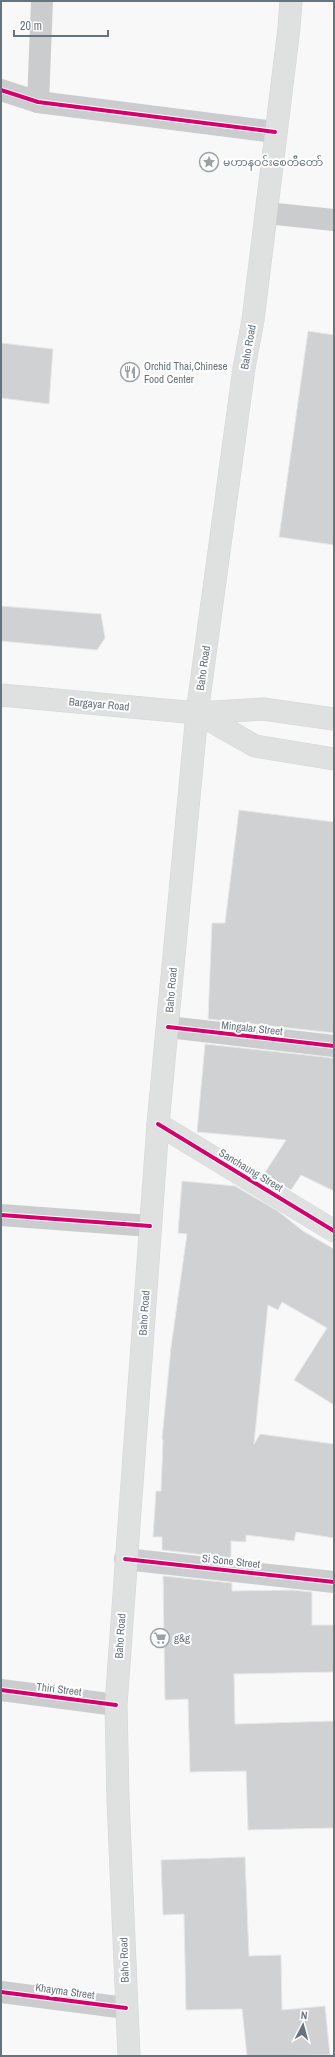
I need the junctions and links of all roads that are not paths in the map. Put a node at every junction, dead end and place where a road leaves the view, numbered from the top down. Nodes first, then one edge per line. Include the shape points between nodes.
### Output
1 (42, 1) edge
2 (291, 1) edge
3 (1, 90) edge
4 (38, 102) junction
5 (275, 132) junction
6 (266, 213) junction
7 (334, 220) edge
8 (1, 695) edge
9 (197, 713) junction
10 (334, 719) edge
11 (334, 759) edge
12 (168, 1028) junction
13 (334, 1046) edge
14 (158, 1124) junction
15 (1, 1215) edge
16 (150, 1226) junction
17 (334, 1232) edge
18 (125, 1558) junction
19 (334, 1582) edge
20 (1, 1690) edge
21 (116, 1705) junction
22 (1, 1992) edge
23 (126, 2008) junction
24 (129, 2056) edge

1 - 4 street
2 - 5 main road, Baho Road
3 - 4 street
4 - 5 street
5 - 6 main road, Baho Road
6 - 7 street
6 - 9 main road, Baho Road
8 - 9 main road, Bargayar Road
9 - 10 main road, Bargayar Road via 263,709
9 - 11 main road, Bargayar Road via 255,746
9 - 12 main road, Baho Road
12 - 13 street, Mingalar Street
12 - 14 main road, Baho Road
14 - 16 main road, Baho Road
14 - 17 main road, Sanchaung Street
15 - 16 street
16 - 18 main road, Baho Road
18 - 19 street, Si Sone Street
18 - 21 main road, Baho Road
20 - 21 street, Thiri Street
21 - 23 main road, Baho Road
22 - 23 street, Khayma Street
23 - 24 main road, Baho Road

